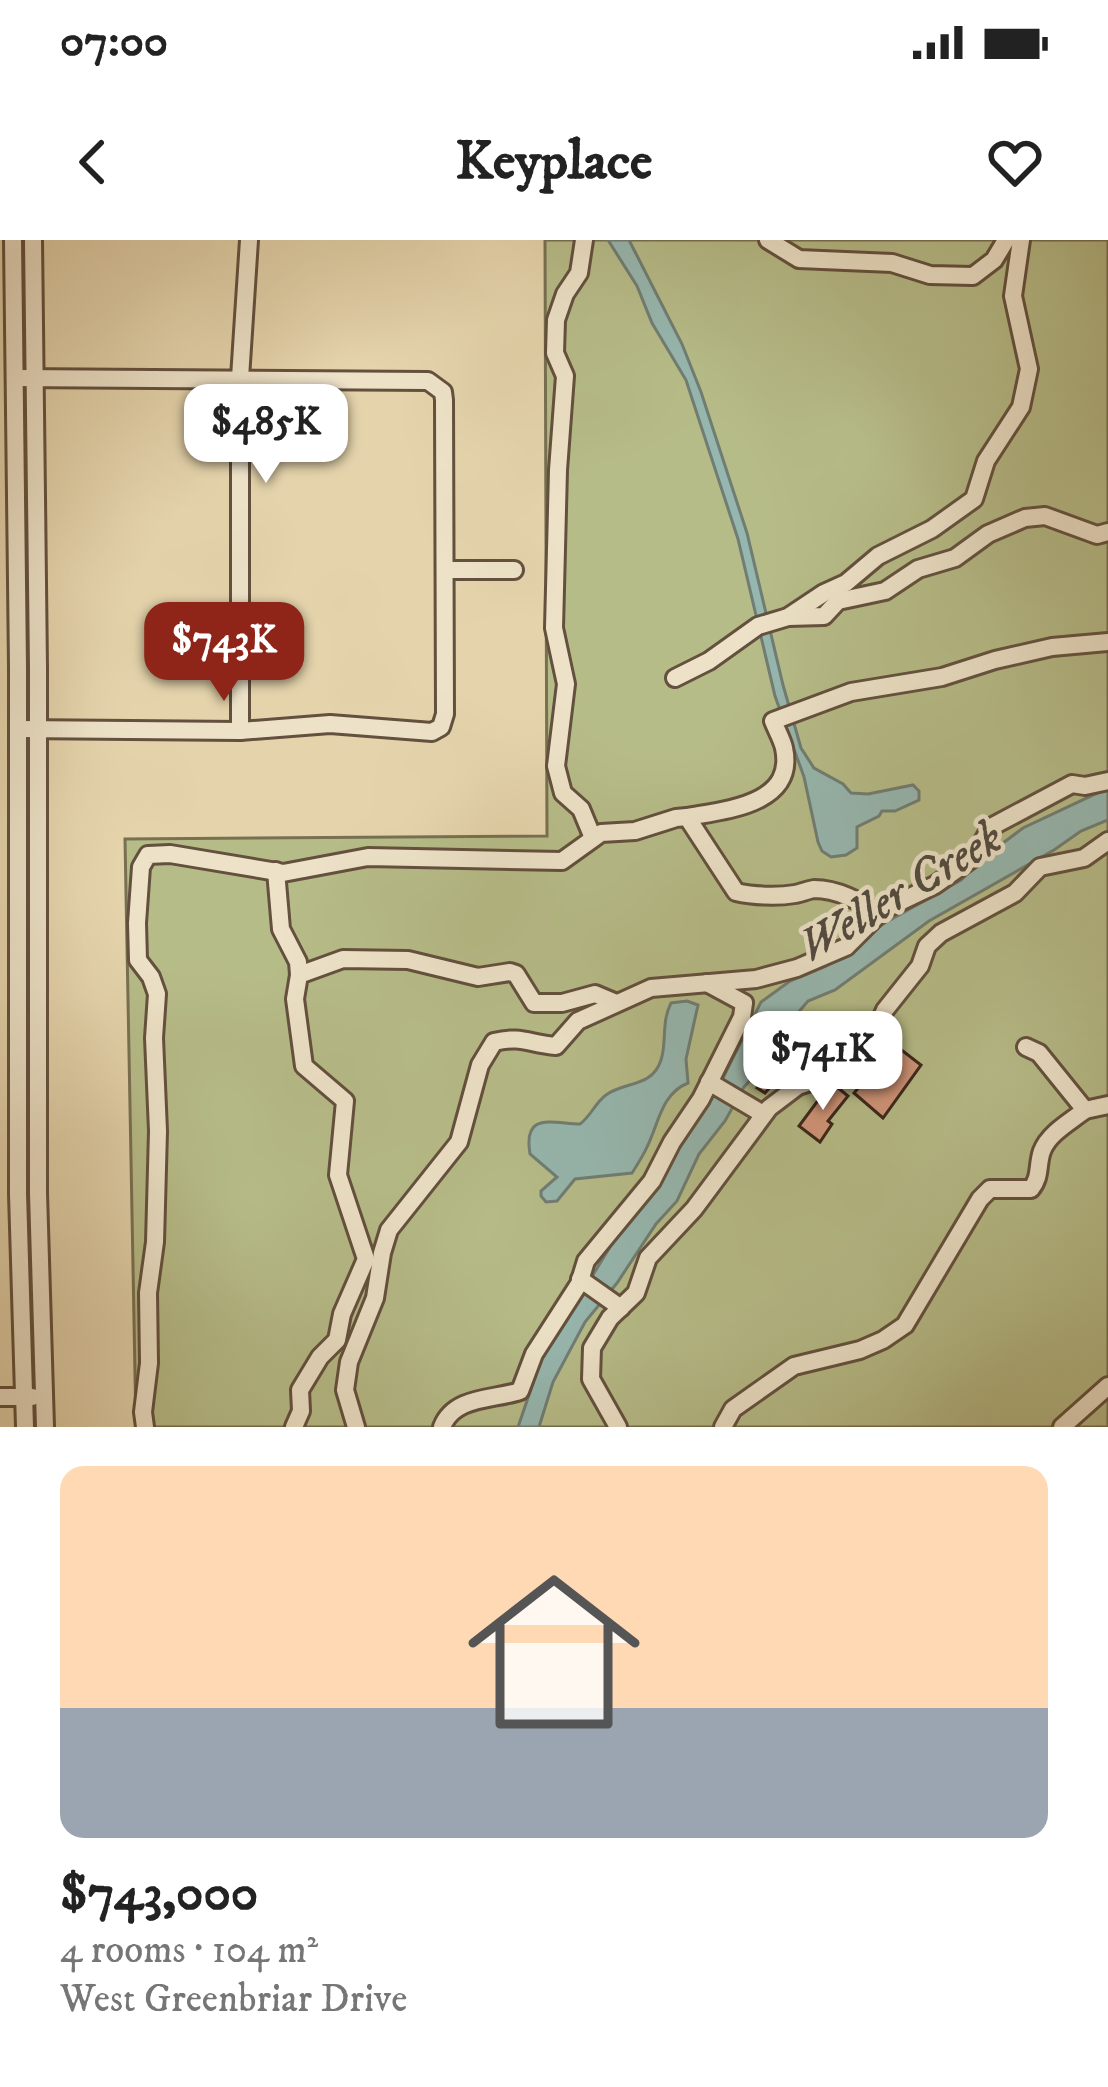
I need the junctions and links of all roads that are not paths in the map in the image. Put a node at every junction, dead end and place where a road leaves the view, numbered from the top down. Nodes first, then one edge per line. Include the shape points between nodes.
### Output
1 (13, 240) edge
2 (33, 240) edge
3 (249, 240) edge
4 (584, 240) edge
5 (768, 240) edge
6 (1006, 240) edge
7 (1021, 240) edge
8 (15, 378) junction
9 (35, 378) junction
10 (240, 378) junction
11 (8, 505) edge
12 (36, 505) junction
13 (1108, 532) edge
14 (446, 570) junction
15 (514, 570) dead end
16 (772, 622) junction
17 (1108, 642) edge
18 (9, 667) edge
19 (38, 668) junction
20 (675, 678) dead end
21 (19, 729) junction
22 (38, 729) junction
23 (240, 730) junction
24 (1108, 781) edge
25 (687, 818) junction
26 (593, 838) junction
27 (1108, 841) edge
28 (276, 872) junction
29 (878, 914) junction
30 (299, 975) junction
31 (706, 983) junction
32 (614, 1002) junction
33 (1026, 1047) dead end
34 (713, 1084) junction
35 (1108, 1105) edge
36 (1085, 1110) junction
37 (753, 1112) junction
38 (38, 1193) junction
39 (9, 1195) edge
40 (583, 1281) junction
41 (618, 1305) junction
42 (1108, 1386) edge
43 (0, 1396) edge
44 (45, 1396) junction
45 (25, 1397) junction
46 (25, 1427) edge
47 (45, 1427) edge
48 (145, 1427) edge
49 (294, 1427) edge
50 (356, 1427) edge
51 (442, 1427) edge
52 (618, 1427) edge
53 (723, 1427) edge
54 (1062, 1427) edge

1 - 8 street
2 - 9 street
3 - 10 street
4 - 26 street via 579,273 556,320 555,353 565,376 554,628 566,684 556,766 563,793 581,809
5 - 6 street via 799,259 892,262 973,276
7 - 16 street via 1013,296 1029,369 1021,407 986,461 974,500
8 - 9 street
8 - 11 street
9 - 10 street
9 - 12 street
10 - 14 street via 428,380 443,392
10 - 23 street
11 - 12 street
11 - 18 street
12 - 19 street
13 - 16 street via 1025,518 885,591 838,601 824,616
14 - 15 street
14 - 23 street via 441,727
16 - 20 street
17 - 25 street via 851,692 773,721 785,750 770,795
18 - 19 street
18 - 21 street
19 - 22 street
21 - 22 street
21 - 39 street
22 - 23 street
22 - 38 street
24 - 29 street via 1072,784 991,827 973,858
25 - 26 street
25 - 29 street via 736,892 815,889 852,897
26 - 28 street via 562,861 368,857
27 - 37 street via 1084,858 1040,867 1015,893 941,933 885,1010 862,1060
28 - 30 street via 281,929
28 - 48 street via 170,854 148,855 141,867 138,960 157,994 158,1117
29 - 31 street via 846,947 797,968
30 - 32 street via 343,959 408,960 478,976 516,974 534,1003 595,994
30 - 49 street via 304,1066 345,1101 338,1174 366,1259 337,1340 300,1390
31 - 32 street via 651,988
31 - 34 street via 744,1003
32 - 50 street via 578,1021 556,1046 516,1036 494,1042 459,1142 389,1230 375,1298 349,1362 345,1390
33 - 36 street
34 - 37 street
34 - 40 street via 652,1181 586,1261
35 - 36 street
36 - 53 street via 1050,1138 1031,1189 990,1189 980,1198 905,1325 860,1351 794,1366 733,1409
37 - 41 street via 694,1209 648,1258 636,1293
38 - 39 street
38 - 44 street
39 - 45 street
40 - 41 street
40 - 51 street via 520,1390 460,1406
41 - 52 street via 592,1348 591,1379
42 - 54 street
43 - 45 street
44 - 45 street
44 - 47 street
45 - 46 street

